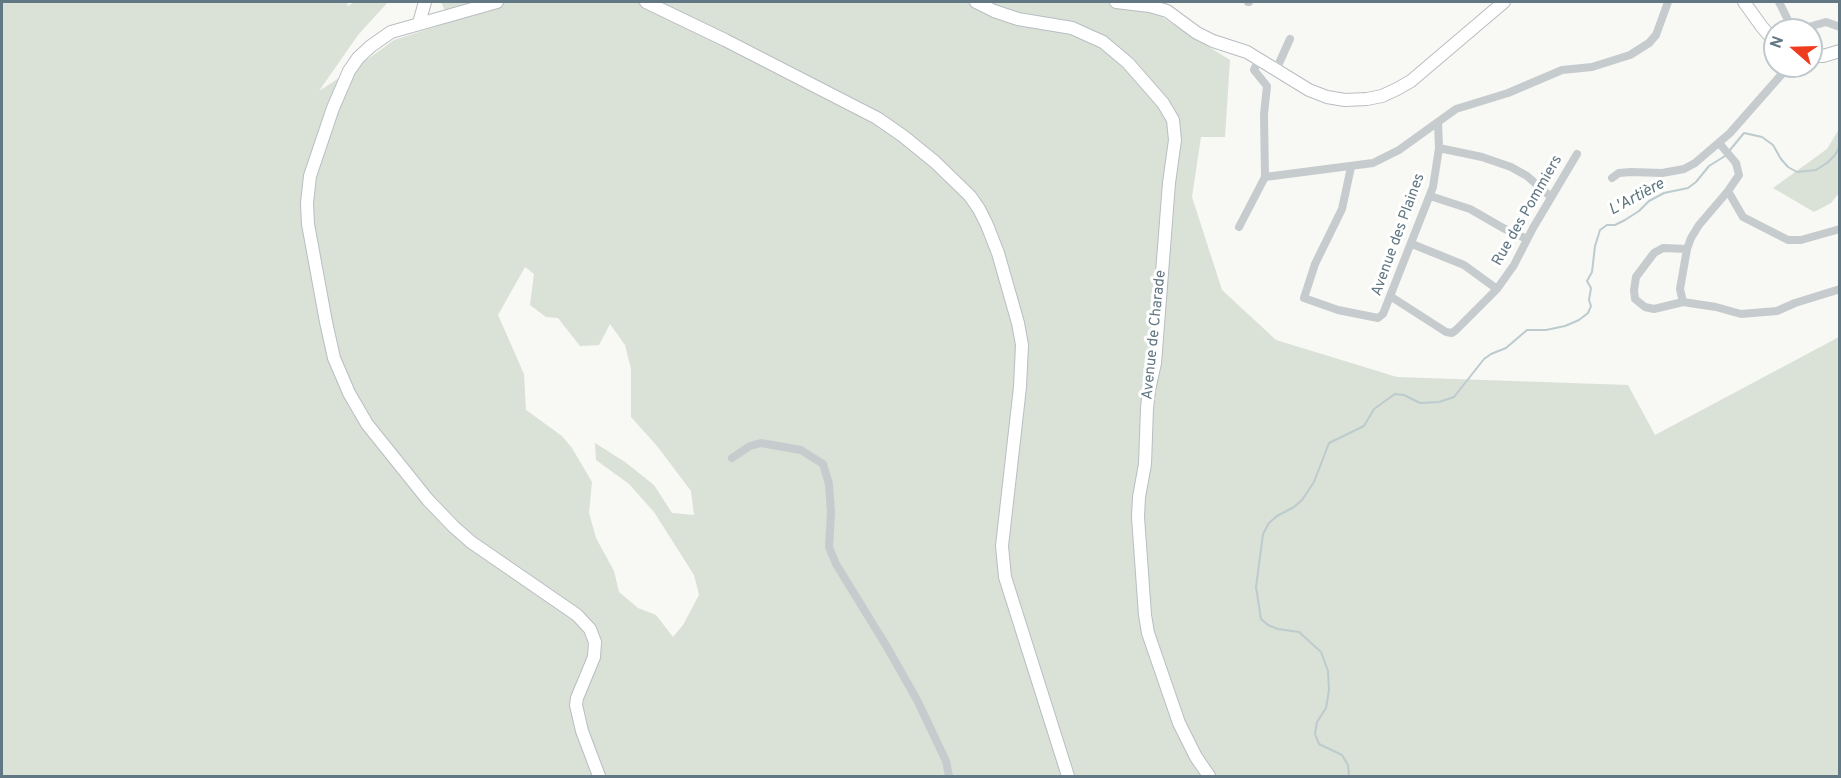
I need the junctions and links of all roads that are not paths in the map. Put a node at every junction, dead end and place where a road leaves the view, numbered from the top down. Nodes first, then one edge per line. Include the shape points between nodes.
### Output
1 (425, 2) edge
2 (497, 2) edge
3 (646, 2) edge
4 (976, 2) edge
5 (1116, 2) edge
6 (1503, 2) edge
7 (1668, 2) edge
8 (1744, 2) edge
9 (1779, 2) edge
10 (1786, 18) edge
11 (419, 23) junction
12 (1823, 23) edge
13 (1839, 27) edge
14 (1763, 28) edge
15 (1290, 39) dead end
16 (1839, 50) edge
17 (1823, 56) edge
18 (1259, 59) junction
19 (1276, 70) junction
20 (1780, 78) edge
21 (1438, 122) junction
22 (1722, 146) junction
23 (1439, 148) junction
24 (1577, 154) dead end
25 (1351, 166) junction
26 (1265, 177) junction
27 (1612, 178) dead end
28 (1728, 191) junction
29 (1430, 196) junction
30 (1551, 197) junction
31 (1239, 227) dead end
32 (1839, 229) edge
33 (1527, 239) junction
34 (1412, 244) junction
35 (1687, 249) junction
36 (1497, 289) junction
37 (1839, 289) edge
38 (1390, 296) junction
39 (1683, 302) junction
40 (732, 458) dead end
41 (599, 777) edge
42 (949, 777) edge
43 (1068, 777) edge
44 (1209, 777) edge

1 - 11 street
2 - 11 street
3 - 43 street via 877,118 934,162 979,209 998,253 1022,345 1002,546 1005,577
4 - 44 street, Avenue de Charade via 1018,20 1072,28 1103,42 1128,63 1173,120 1175,140 1138,517 1148,633 1179,723
5 - 18 street via 1167,11 1197,33
6 - 19 street via 1411,81 1382,96 1345,100 1327,97
7 - 21 street via 1656,35 1630,55 1592,67 1562,70 1508,93 1455,109
8 - 14 street
9 - 10 street
11 - 41 street via 383,36 358,58 339,92 310,176 308,224 334,358 368,424 453,527 577,615 590,629 595,642 594,657 576,705
12 - 13 street
15 - 19 street
16 - 17 street
18 - 19 street
18 - 26 street via 1254,70 1267,86
20 - 22 street
21 - 23 street, Avenue des Plaines
21 - 25 street via 1373,164
22 - 27 street via 1684,169 1619,173
22 - 28 street via 1736,163 1739,175
23 - 29 street, Avenue des Plaines
23 - 30 street via 1511,166
24 - 30 street, Rue des Pommiers
25 - 26 street
25 - 38 street, Avenue des Plaines via 1342,209 1315,264 1304,298 1378,318
26 - 31 street
28 - 32 street via 1743,217 1788,240
28 - 35 street via 1698,225
29 - 33 street via 1470,208
29 - 34 street, Avenue des Plaines
30 - 33 street, Rue des Pommiers
33 - 36 street, Rue des Pommiers
34 - 36 street via 1464,265
34 - 38 street, Avenue des Plaines
35 - 39 street via 1680,289
35 - 39 street via 1663,248 1654,253 1636,277 1634,290 1635,299 1645,307 1654,309
36 - 38 street, Rue des Pommiers via 1449,333
37 - 39 street via 1777,311 1741,314
40 - 42 street via 761,443 801,450 822,464 829,484 829,547 917,700 946,761

